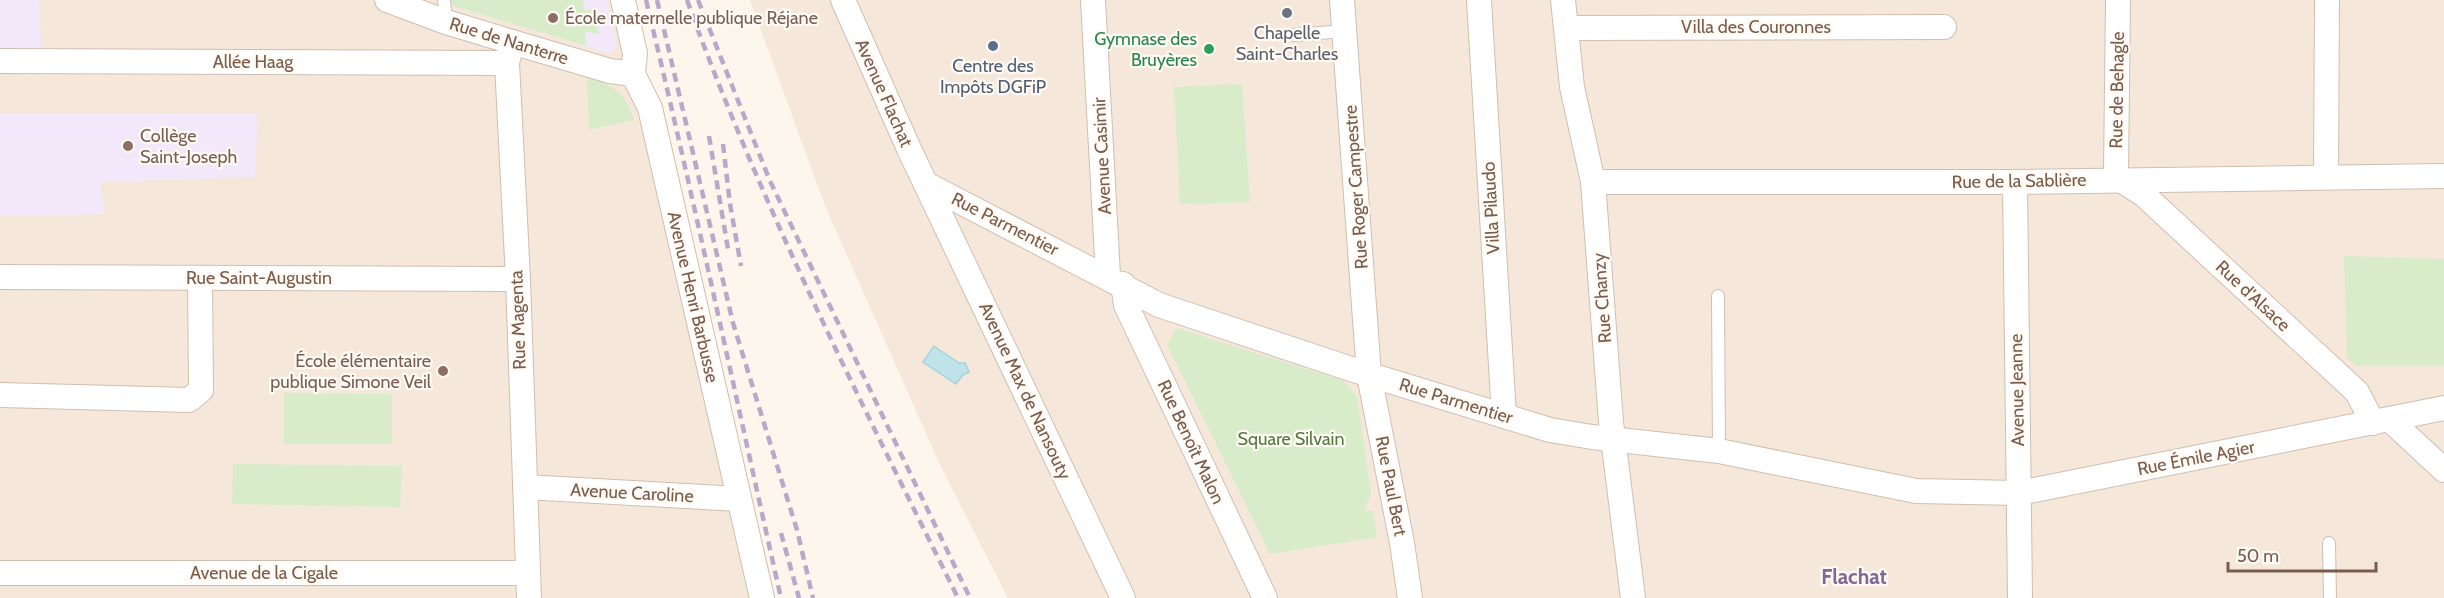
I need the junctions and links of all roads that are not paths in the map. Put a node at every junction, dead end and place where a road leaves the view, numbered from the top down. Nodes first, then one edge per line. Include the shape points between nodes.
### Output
1 (387, 0) edge
2 (623, 0) edge
3 (843, 0) edge
4 (1093, 0) edge
5 (1342, 0) edge
6 (1479, 0) edge
7 (1563, 0) edge
8 (2118, 0) edge
9 (2327, 0) edge
10 (445, 11) edge
11 (1944, 27) dead end
12 (1567, 28) junction
13 (1344, 31) junction
14 (1294, 35) dead end
15 (509, 53) junction
16 (0, 61) edge
17 (633, 74) junction
18 (2444, 176) edge
19 (2326, 177) junction
20 (2121, 180) junction
21 (1593, 182) junction
22 (2016, 182) junction
23 (928, 185) junction
24 (0, 277) edge
25 (200, 278) junction
26 (518, 279) junction
27 (1115, 280) junction
28 (1718, 296) dead end
29 (1369, 375) junction
30 (0, 395) edge
31 (2444, 408) edge
32 (1504, 416) junction
33 (2382, 421) junction
34 (1613, 440) junction
35 (1719, 451) junction
36 (2444, 470) edge
37 (525, 488) junction
38 (2019, 493) junction
39 (739, 499) junction
40 (2329, 543) dead end
41 (0, 573) edge
42 (528, 573) junction
43 (529, 598) edge
44 (762, 598) edge
45 (1123, 598) edge
46 (1265, 598) edge
47 (1410, 598) edge
48 (1633, 598) edge
49 (2020, 598) edge
50 (2330, 598) edge

1 - 10 street, Rue de Nanterre
2 - 17 street, Avenue Henri Barbusse via 636,53
3 - 23 street, Avenue Flachat
4 - 27 street, Avenue Casimir via 1109,262
5 - 13 street, Rue Roger Campestre
6 - 32 street, Villa Pilaudo
7 - 12 street, Rue Chanzy
8 - 20 street, Rue de Behagle via 2116,173
9 - 19 street
10 - 15 street, Rue de Nanterre
11 - 12 street, Villa des Couronnes
12 - 21 street, Rue Chanzy via 1572,87
13 - 14 lane
13 - 29 street, Rue Roger Campestre
15 - 16 street, Allée Haag
15 - 17 street, Rue de Nanterre
15 - 26 street, Rue Magenta
17 - 39 street, Avenue Henri Barbusse via 650,108
18 - 19 street, Rue de la Sablière
19 - 20 street, Rue de la Sablière
20 - 22 street, Rue de la Sablière
20 - 33 street, Rue d'Alsace via 2144,195 2357,392
21 - 22 street, Rue de la Sablière
21 - 34 street, Rue Chanzy
22 - 38 street, Avenue Jeanne
23 - 27 street, Rue Parmentier
23 - 45 street, Avenue Max de Nansouty
24 - 25 street, Rue Saint-Augustin
25 - 26 street, Rue Saint-Augustin
25 - 30 street via 201,390 189,400
26 - 37 street, Rue Magenta
27 - 29 street, Rue Parmentier via 1159,305
27 - 46 street, Rue Benoît Malon
28 - 35 lane
29 - 32 street, Rue Parmentier
29 - 47 street, Rue Paul Bert
31 - 33 street, Rue Émile Agier
32 - 34 street, Rue Parmentier via 1550,430
33 - 36 street, Rue d'Alsace
33 - 38 street, Rue Émile Agier
34 - 35 street, Rue Parmentier
34 - 48 street, Rue Chanzy
35 - 38 street, Rue Parmentier via 1916,491
37 - 39 street, Avenue Caroline
37 - 42 street, Rue Magenta
38 - 49 street, Avenue Jeanne
39 - 44 street, Avenue Henri Barbusse
40 - 50 lane
41 - 42 street, Avenue de la Cigale
42 - 43 street, Rue Magenta

